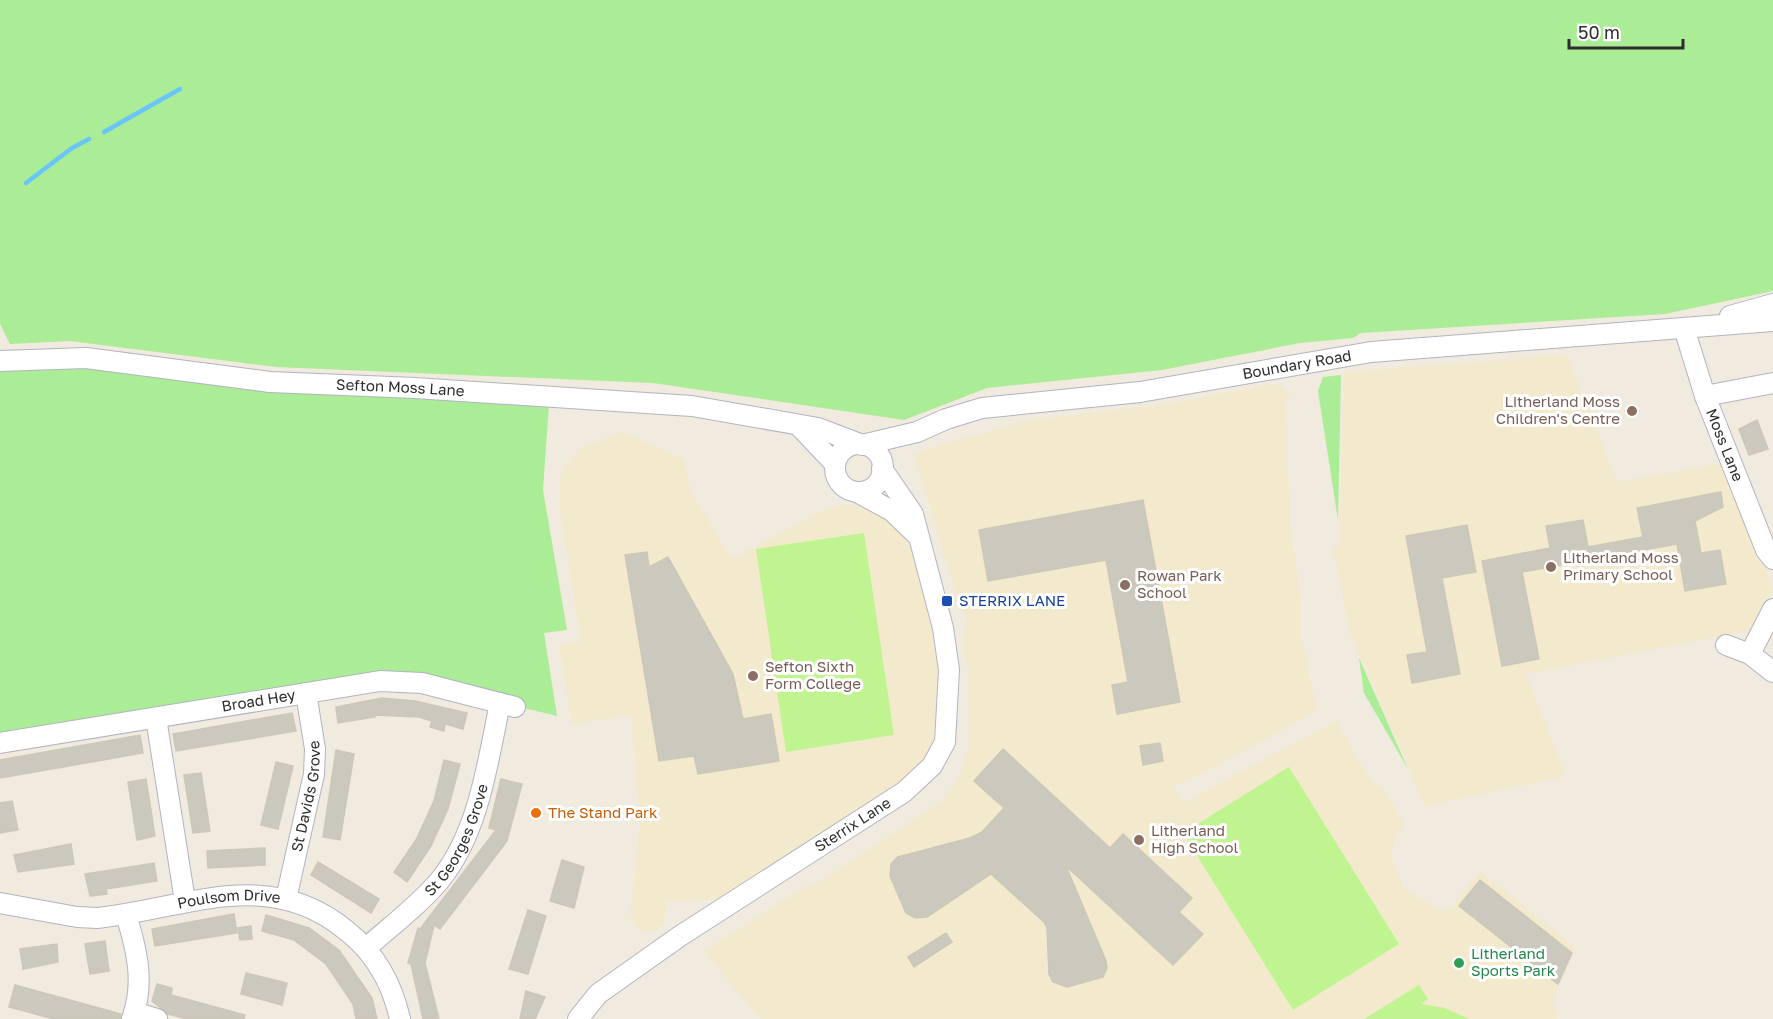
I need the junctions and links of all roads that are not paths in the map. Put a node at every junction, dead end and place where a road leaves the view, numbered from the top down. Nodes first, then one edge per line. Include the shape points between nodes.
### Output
1 (1773, 304) edge
2 (1773, 321) edge
3 (1684, 328) junction
4 (0, 361) edge
5 (1773, 383) edge
6 (1705, 396) junction
7 (800, 427) junction
8 (917, 432) junction
9 (861, 445) junction
10 (835, 464) junction
11 (882, 468) junction
12 (856, 492) junction
13 (917, 535) junction
14 (1773, 559) edge
15 (1773, 609) edge
16 (1726, 645) dead end
17 (1750, 654) junction
18 (1773, 672) edge
19 (306, 693) junction
20 (508, 705) joint
21 (156, 718) junction
22 (0, 743) edge
23 (286, 899) junction
24 (186, 901) junction
25 (0, 903) edge
26 (126, 915) junction
27 (366, 948) junction
28 (133, 1016) edge
29 (157, 1019) edge
30 (400, 1019) edge
31 (578, 1019) edge

1 - 3 street, Boundary Road
2 - 3 street, Boundary Road
3 - 6 street, Moss Lane
3 - 8 street, Boundary Road via 1371,352 1140,392 982,408
4 - 7 street, Sefton Moss Lane via 86,358 270,382 623,400 742,414
5 - 6 street
6 - 14 street, Moss Lane
7 - 9 street, Sefton Moss Lane via 824,430
7 - 10 street
8 - 9 street, Boundary Road
8 - 11 street, Boundary Road
9 - 10 street via 842,452
9 - 11 street via 878,455
10 - 12 street via 841,484
11 - 12 street via 877,483
11 - 13 street, Sterrix Lane via 913,514
12 - 13 street, Sterrix Lane via 892,511
13 - 31 street, Sterrix Lane via 944,628 949,670 945,742 932,766 903,792 680,936 598,994
15 - 17 street
16 - 17 street
17 - 18 street
19 - 20 street, Broad Hey via 403,680
19 - 21 street, Broad Hey
19 - 23 street, St Davids Grove via 315,750 314,774
20 - 27 street, St Georges Grove via 453,862 426,895
21 - 22 street, Broad Hey
21 - 24 street
23 - 24 street, Poulsom Drive via 239,894
23 - 27 street, Poulsom Drive via 325,915
24 - 26 street, Poulsom Drive
25 - 26 street, Poulsom Drive via 77,917
26 - 28 street via 137,951 139,986
27 - 30 street, Poulsom Drive via 390,985
28 - 29 street

